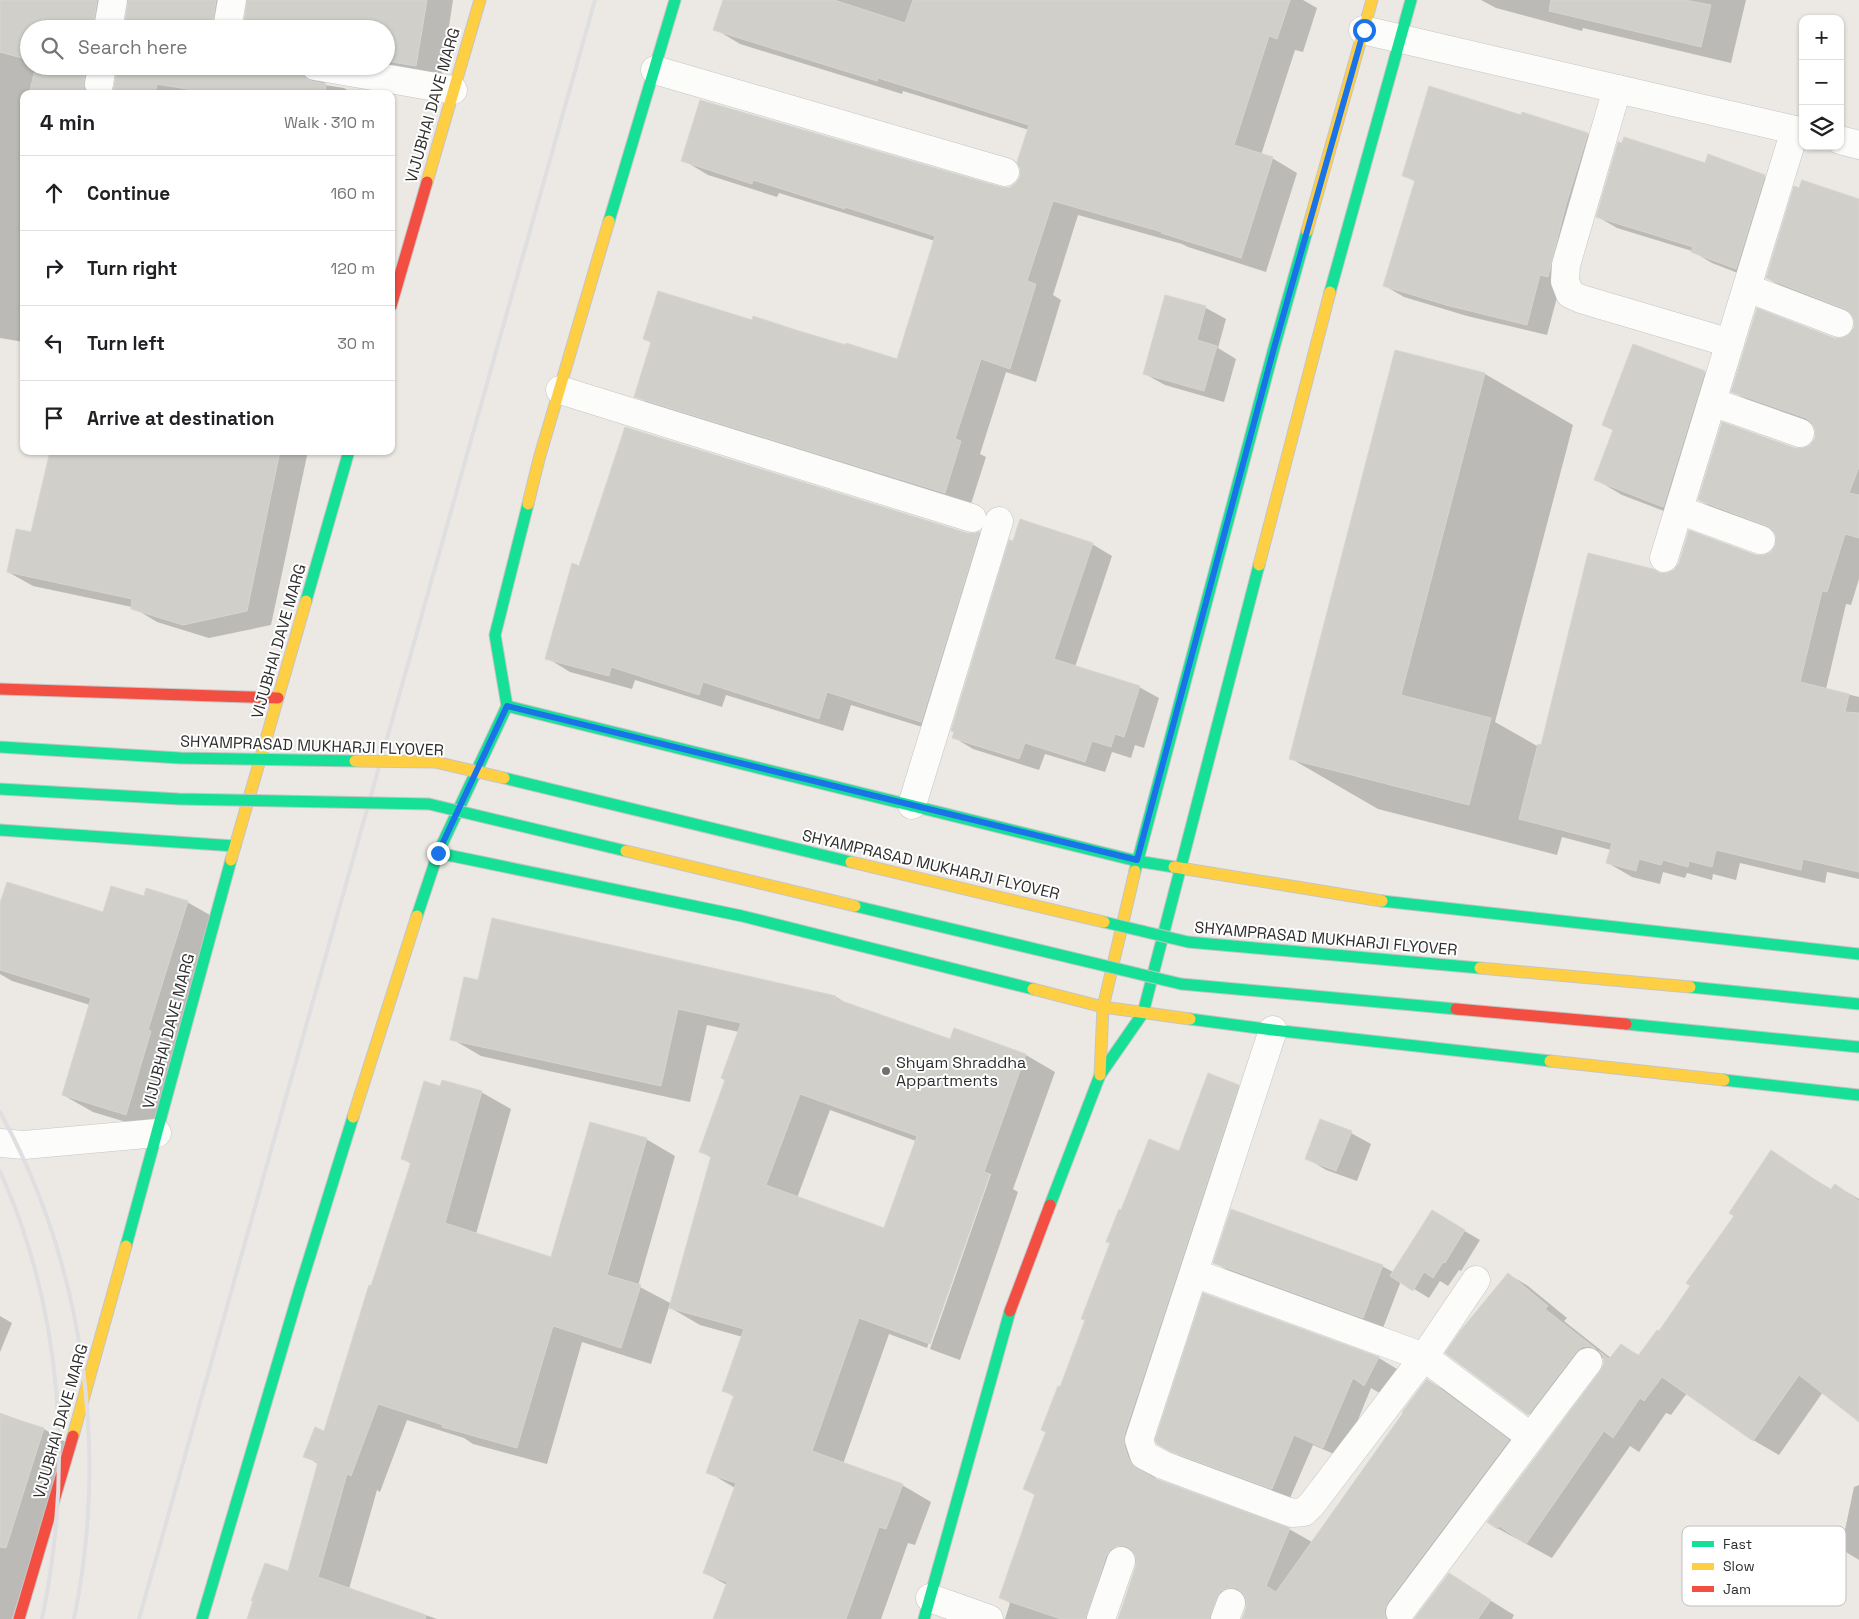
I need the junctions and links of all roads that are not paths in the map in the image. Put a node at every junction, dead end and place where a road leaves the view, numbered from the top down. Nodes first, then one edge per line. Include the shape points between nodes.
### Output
1 (112, 0) edge
2 (232, 0) edge
3 (480, 0) edge
4 (675, 0) edge
5 (1372, 0) edge
6 (1411, 0) edge
7 (109, 20) edge
8 (229, 20) edge
9 (1364, 30) junction
10 (1401, 39) junction
11 (655, 70) junction
12 (367, 75) edge
13 (1617, 89) junction
14 (453, 90) junction
15 (1799, 131) edge
16 (1844, 141) edge
17 (1859, 145) edge
18 (1005, 172) dead end
19 (1747, 288) junction
20 (395, 292) edge
21 (1839, 323) dead end
22 (1730, 343) junction
23 (560, 390) junction
24 (1712, 402) junction
25 (1800, 433) dead end
26 (348, 455) edge
27 (1679, 510) junction
28 (972, 518) dead end
29 (999, 521) dead end
30 (1761, 540) dead end
31 (1664, 558) dead end
32 (0, 689) edge
33 (278, 698) junction
34 (507, 706) junction
35 (0, 747) edge
36 (0, 789) edge
37 (912, 805) junction
38 (0, 830) edge
39 (235, 846) junction
40 (438, 853) junction
41 (1137, 860) junction
42 (1180, 868) junction
43 (1859, 954) edge
44 (1859, 1004) edge
45 (1103, 1007) junction
46 (1144, 1013) junction
47 (1273, 1030) junction
48 (1859, 1047) edge
49 (1100, 1075) junction
50 (1859, 1095) edge
51 (157, 1133) junction
52 (0, 1143) edge
53 (1194, 1273) junction
54 (1476, 1280) dead end
55 (1424, 1357) junction
56 (1588, 1362) dead end
57 (1531, 1437) junction
58 (1121, 1561) dead end
59 (927, 1609) edge
60 (1400, 1612) dead end
61 (19, 1619) edge
62 (202, 1619) edge
63 (989, 1619) edge
64 (1101, 1619) edge

1 - 7 street
2 - 8 street
3 - 14 street, VIJUBHAI DAVE MARG
4 - 11 street
5 - 9 street
6 - 10 street
9 - 10 street
9 - 41 street via 1274,348
10 - 13 street
10 - 42 street via 1323,320
11 - 18 street
11 - 23 street
12 - 14 street
13 - 15 street
13 - 22 street via 1566,265 1565,281 1570,294
14 - 20 street, VIJUBHAI DAVE MARG
15 - 19 street
16 - 17 street
19 - 21 street
19 - 22 street
22 - 24 street
23 - 28 street
23 - 34 street via 539,459 495,635
24 - 25 street
24 - 27 street
26 - 33 street, VIJUBHAI DAVE MARG
27 - 30 street
27 - 31 street
29 - 37 street
32 - 33 street
33 - 39 street, VIJUBHAI DAVE MARG
34 - 37 street
34 - 40 street
35 - 44 street, SHYAMPRASAD MUKHARJI FLYOVER, bridge via 180,758 435,762 1188,942
36 - 48 street, bridge via 179,799 429,804 1181,984
37 - 41 street
38 - 39 street
39 - 51 street, VIJUBHAI DAVE MARG
40 - 45 street via 742,916
40 - 62 street via 299,1291
41 - 42 street
41 - 45 street
42 - 43 street via 1389,902
42 - 46 street
45 - 46 street
45 - 49 street
46 - 47 street
46 - 49 street
47 - 50 street
47 - 53 street
49 - 59 street via 1009,1312
51 - 52 street via 24,1145
51 - 61 street, VIJUBHAI DAVE MARG
53 - 55 street
53 - 55 street via 1140,1440 1144,1455 1209,1482 1292,1512 1304,1512
54 - 55 street
55 - 57 street
56 - 57 street
57 - 60 street
58 - 64 street
59 - 63 street

